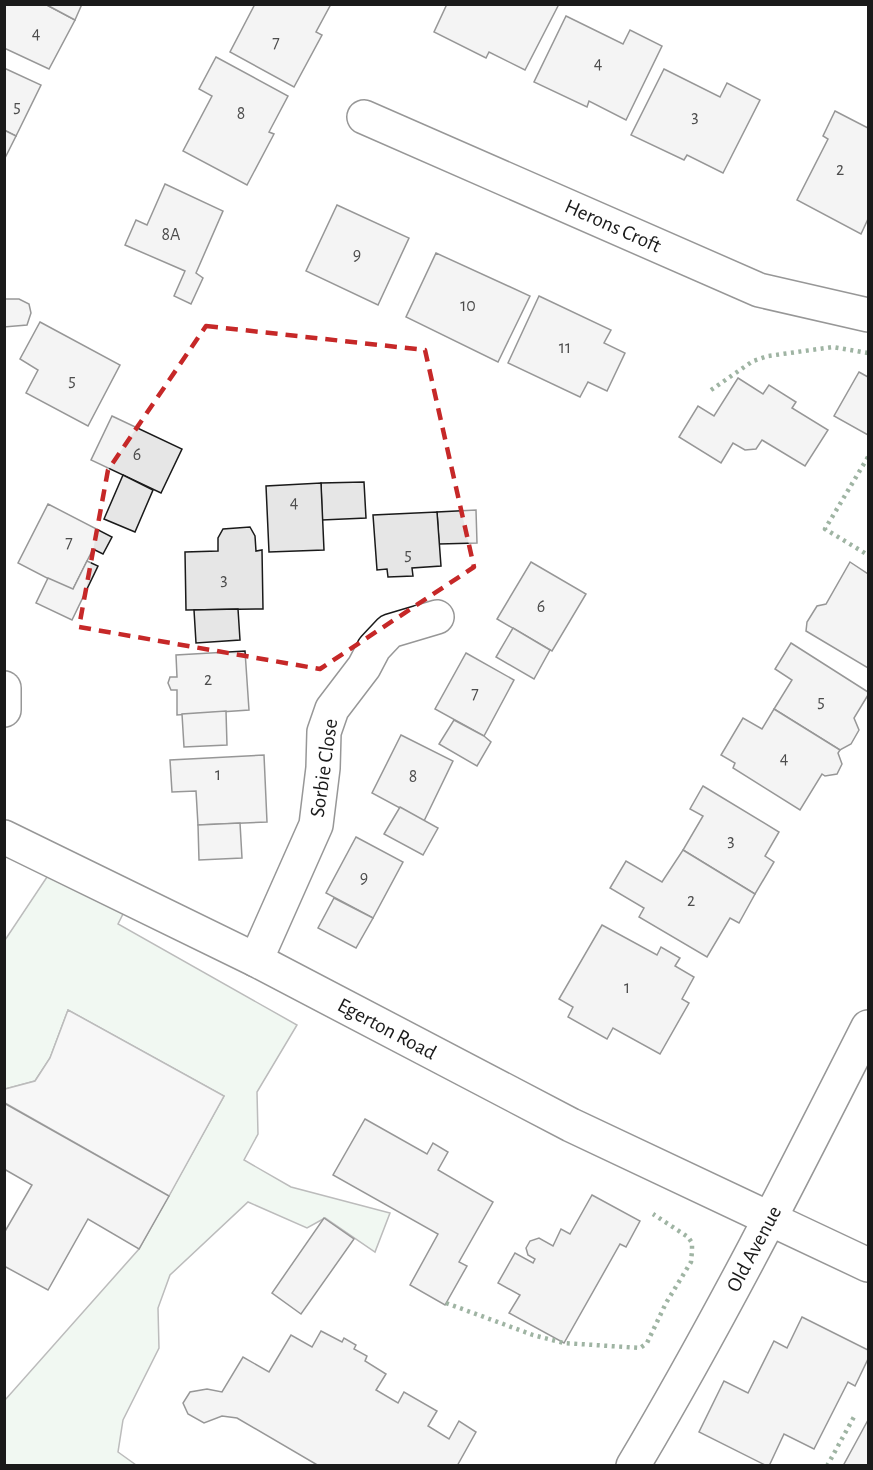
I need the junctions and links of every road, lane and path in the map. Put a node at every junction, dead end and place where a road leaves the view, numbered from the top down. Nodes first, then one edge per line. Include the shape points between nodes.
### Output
1 (364, 117) dead end
2 (868, 315) edge
3 (436, 617) dead end
4 (4, 688) edge
5 (4, 710) edge
6 (4, 837) edge
7 (256, 960) junction
8 (868, 1027) edge
9 (770, 1221) junction
10 (868, 1266) edge
11 (633, 1466) edge

1 - 2 street, Herons Croft via 759,290
3 - 7 street, Sorbie Close via 390,631 332,709 324,732 316,825
4 - 5 street
6 - 7 street, Egerton Road
7 - 9 street, Egerton Road via 571,1125
8 - 9 street, Old Avenue
9 - 10 street, Egerton Road
9 - 11 street, Old Avenue

